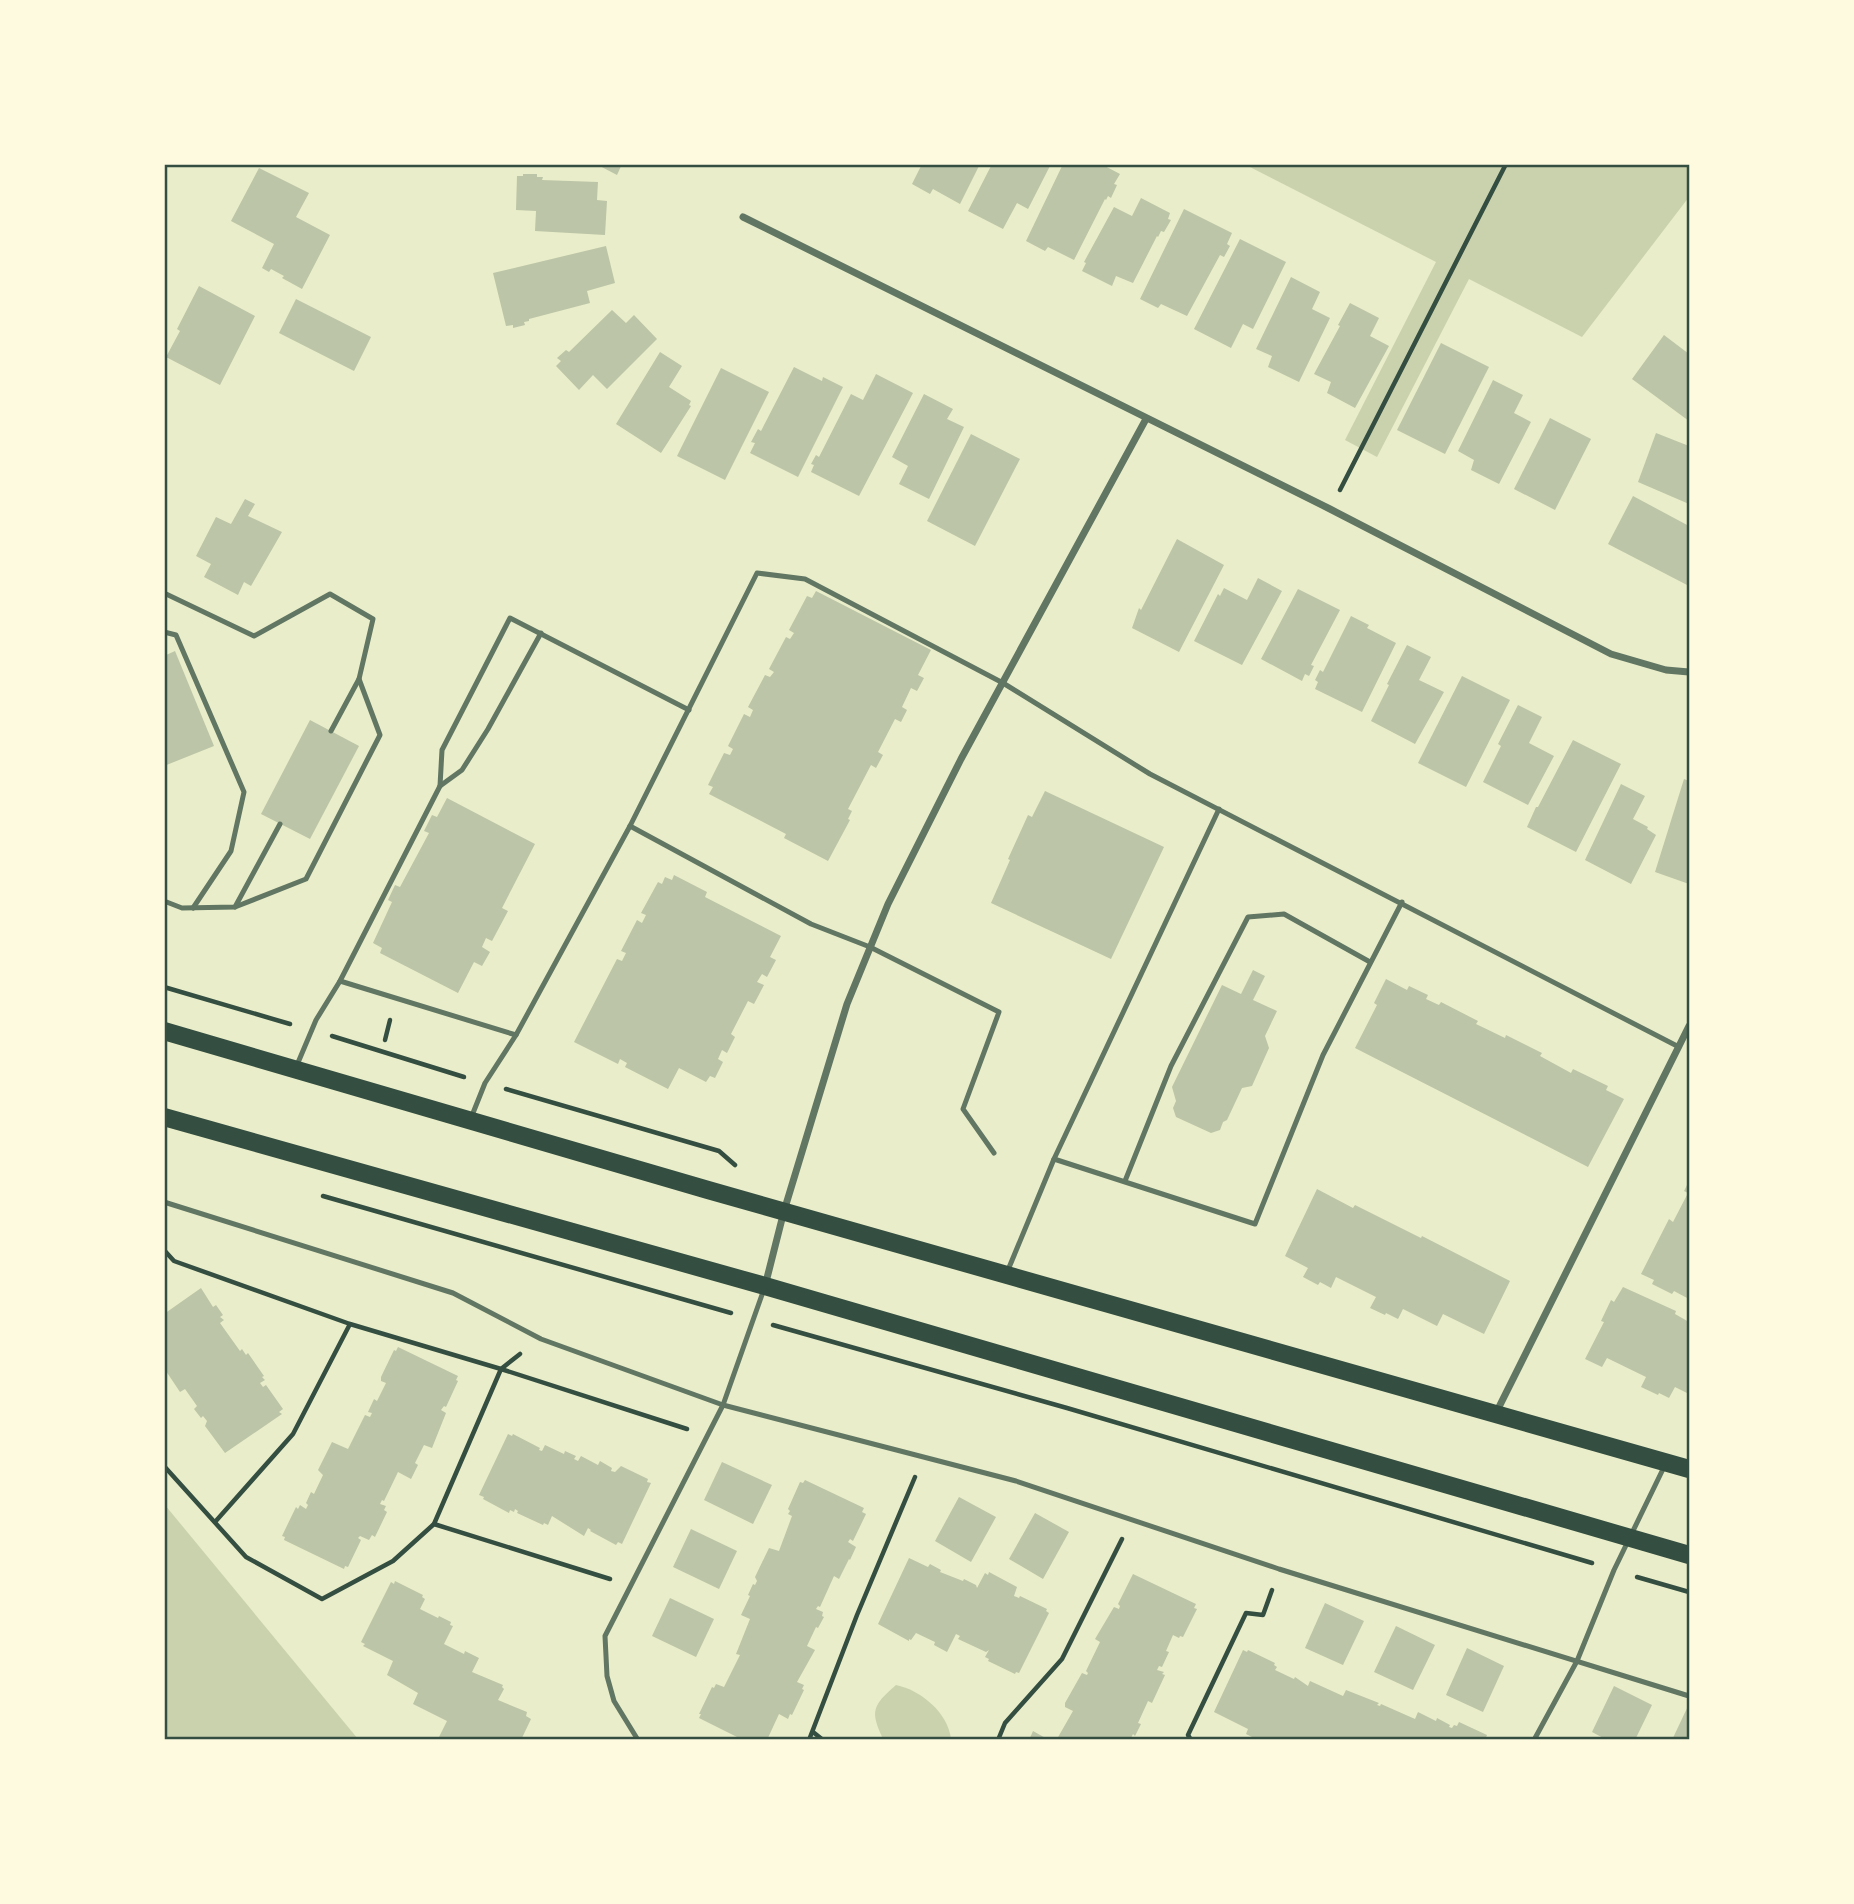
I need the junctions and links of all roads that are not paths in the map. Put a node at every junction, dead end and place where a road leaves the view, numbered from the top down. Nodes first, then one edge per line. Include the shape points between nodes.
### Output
1 (743, 217) dead end
2 (1146, 419) junction
3 (164, 593) edge
4 (164, 632) edge
5 (541, 634) junction
6 (1689, 672) edge
7 (359, 679) junction
8 (1003, 683) junction
9 (689, 710) junction
10 (331, 731) dead end
11 (440, 786) junction
12 (1219, 809) junction
13 (280, 824) dead end
14 (630, 826) junction
15 (164, 901) edge
16 (1402, 902) junction
17 (235, 907) junction
18 (193, 908) junction
19 (870, 947) junction
20 (1370, 962) junction
21 (341, 981) junction
22 (1689, 1026) edge
23 (164, 1031) edge
24 (516, 1035) junction
25 (1679, 1047) junction
26 (295, 1070) junction
27 (164, 1117) edge
28 (469, 1121) junction
29 (994, 1153) dead end
30 (1054, 1158) junction
31 (1125, 1181) junction
32 (164, 1202) edge
33 (784, 1211) junction
34 (1007, 1275) junction
35 (765, 1286) junction
36 (723, 1405) junction
37 (1496, 1413) junction
38 (1666, 1462) junction
39 (1689, 1469) edge
40 (1630, 1538) junction
41 (1689, 1555) edge
42 (1577, 1661) junction
43 (1689, 1696) edge
44 (638, 1740) edge
45 (1534, 1740) edge

1 - 2 street
2 - 6 street via 1611,654
2 - 8 street
3 - 7 lane via 254,636 330,594 373,619
4 - 18 lane via 176,635 244,792 231,851
5 - 9 lane
5 - 11 lane via 462,770
5 - 11 lane via 510,618 442,750
7 - 10 lane
7 - 17 lane via 380,735 306,879
8 - 9 lane via 805,579 757,573
8 - 12 lane via 1150,774
8 - 19 street
9 - 14 lane
11 - 21 lane
12 - 16 lane
12 - 30 lane
13 - 17 lane
14 - 19 lane via 811,924
14 - 24 lane
15 - 18 lane
16 - 20 lane
16 - 25 lane
17 - 18 lane
19 - 29 lane via 999,1012 963,1109
19 - 33 street via 847,1004
20 - 31 lane via 1322,1055 1255,1224
20 - 31 lane via 1284,915 1248,917 1171,1066
21 - 24 lane
21 - 26 lane via 316,1020
22 - 25 street
23 - 26 main road
24 - 28 lane via 485,1083
25 - 37 street
26 - 28 main road
27 - 35 main road
28 - 33 main road
30 - 31 lane
30 - 34 lane
32 - 36 lane via 453,1293 541,1339
33 - 34 main road
33 - 35 street
34 - 37 main road
35 - 36 lane
35 - 40 main road
36 - 42 lane via 1016,1481
36 - 44 lane via 605,1636 614,1701
37 - 38 main road
38 - 39 main road
38 - 40 lane
40 - 41 main road
40 - 42 lane
42 - 43 lane
42 - 45 lane

